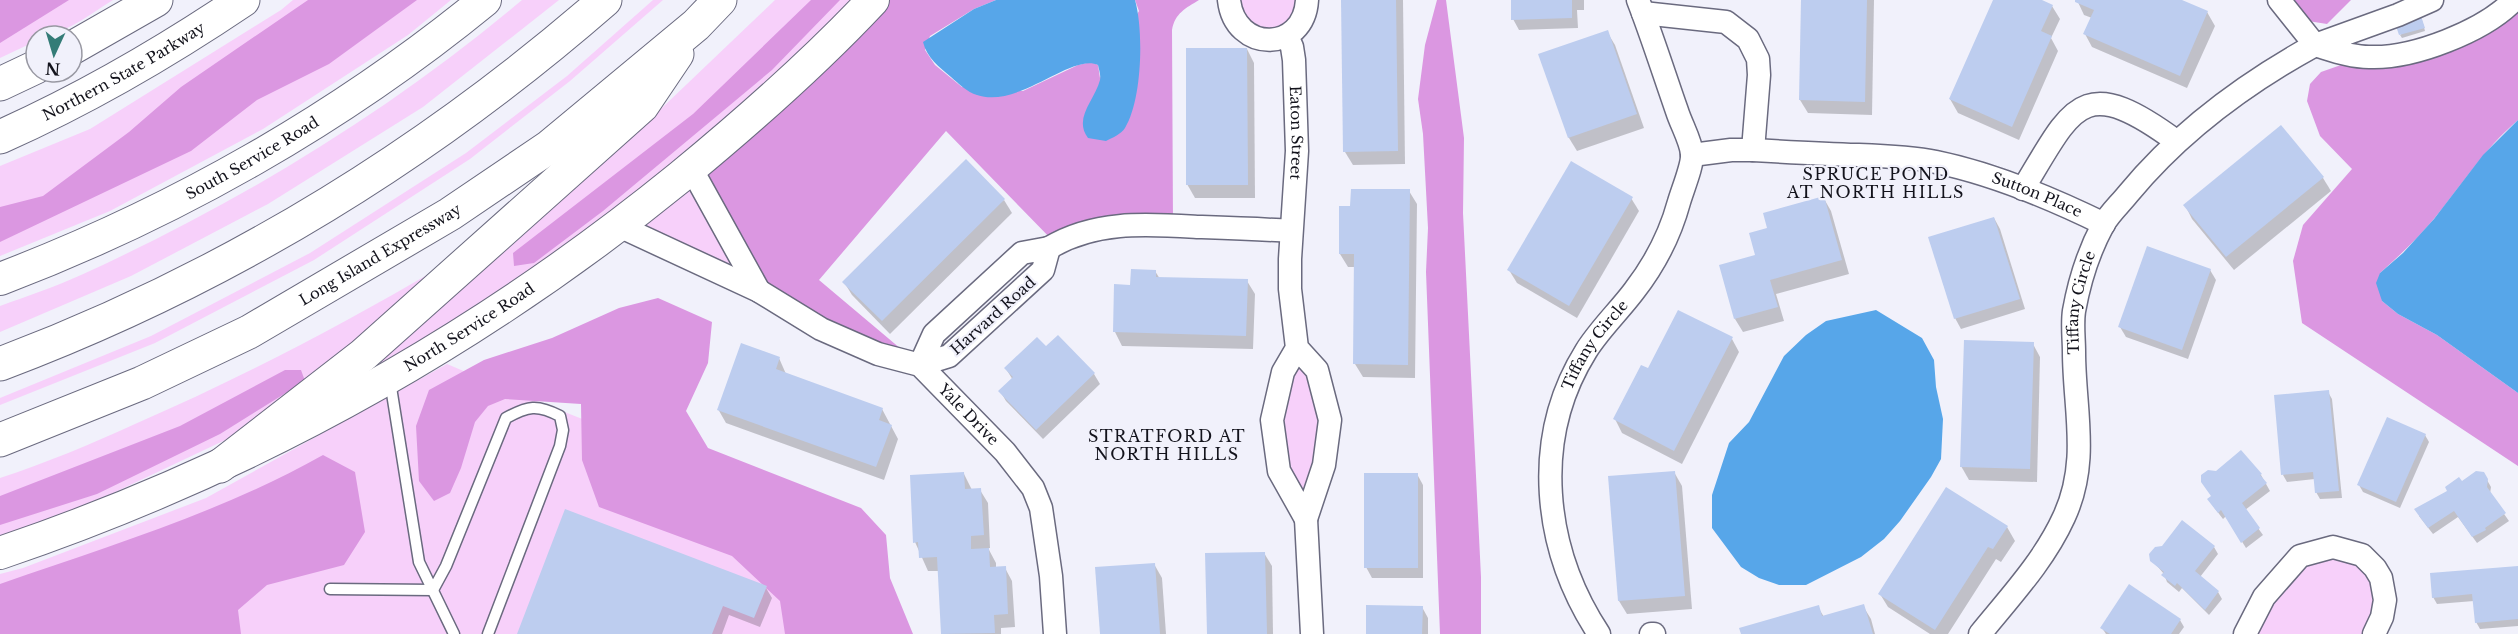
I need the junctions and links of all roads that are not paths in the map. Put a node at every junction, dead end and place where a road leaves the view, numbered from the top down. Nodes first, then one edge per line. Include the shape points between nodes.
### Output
1 (156, 0) edge
2 (243, 0) edge
3 (485, 0) edge
4 (605, 0) edge
5 (720, 0) edge
6 (873, 0) edge
7 (1228, 0) edge
8 (1307, 0) edge
9 (2279, 0) edge
10 (2398, 0) edge
11 (2432, 0) edge
12 (2514, 0) edge
13 (1640, 6) edge
14 (696, 25) junction
15 (2347, 33) junction
16 (1287, 36) junction
17 (84, 41) edge
18 (2315, 45) junction
19 (24, 73) edge
20 (0, 84) edge
21 (0, 137) edge
22 (2176, 141) junction
23 (1753, 150) junction
24 (1692, 155) junction
25 (691, 168) junction
26 (2023, 189) junction
27 (2103, 224) junction
28 (620, 226) junction
29 (1292, 231) junction
30 (0, 279) edge
31 (759, 291) junction
32 (1297, 348) junction
33 (0, 364) edge
34 (920, 365) junction
35 (390, 378) junction
36 (0, 440) edge
37 (220, 466) junction
38 (1306, 519) junction
39 (0, 553) edge
40 (330, 589) dead end
41 (433, 590) junction
42 (454, 634) edge
43 (488, 634) edge
44 (1055, 634) edge
45 (1312, 634) edge
46 (1599, 634) edge
47 (1980, 634) edge
48 (2245, 634) edge
49 (2374, 634) edge

1 - 17 highway
2 - 21 highway, Northern State Parkway via 121,76
3 - 30 main road, South Service Road via 357,93 259,155 130,224
4 - 33 highway via 483,100 388,167 288,230 149,302
5 - 14 highway, Long Island Expressway
6 - 25 main road, North Service Road via 770,100
7 - 16 street via 1230,14 1247,34 1260,40
8 - 16 street via 1302,20
9 - 18 street
10 - 15 street, Tiffany Circle
11 - 15 street, Tiffany Circle
12 - 18 street via 2502,12 2459,37 2414,51 2370,58
13 - 23 street via 1726,22 1748,39 1758,59 1759,75
13 - 24 street
14 - 36 highway, Long Island Expressway via 549,147 450,214 344,278 249,332 178,366
14 - 37 highway via 642,106 363,355
15 - 18 street, Tiffany Circle
16 - 29 street, Eaton Street via 1294,60 1297,151
18 - 22 street, Tiffany Circle via 2247,85
19 - 20 highway
22 - 26 street via 2114,105 2098,102 2074,113 2061,126
22 - 27 street, Tiffany Circle
23 - 24 street, Sutton Place
23 - 26 street, Sutton Place via 1934,161
24 - 46 street, Tiffany Circle via 1671,230 1660,253 1587,350 1568,384 1552,438 1549,496 1555,532 1587,616
25 - 28 main road, North Service Road
25 - 31 street
26 - 27 street, Sutton Place
27 - 47 street, Tiffany Circle via 2086,266 2074,312 2079,467 2068,506 2040,560
28 - 31 street
28 - 35 main road, North Service Road via 495,313
29 - 32 street via 1289,276
29 - 34 street, Harvard Road via 1136,224 1104,227 1064,239 1049,248 1043,270 949,356
31 - 34 street via 830,333 878,354
32 - 38 street via 1283,372 1272,420 1279,471
32 - 38 street via 1317,370 1330,420 1324,465
34 - 44 street, Yale Drive via 1005,452 1033,488 1041,508
35 - 37 main road, North Service Road
35 - 41 lane via 419,562
37 - 39 main road, North Service Road
38 - 45 street
40 - 41 lane
41 - 42 lane
41 - 43 lane via 506,418 525,408 545,409 560,416 560,446
48 - 49 street via 2264,597 2300,556 2333,547 2362,555 2381,578 2385,600

